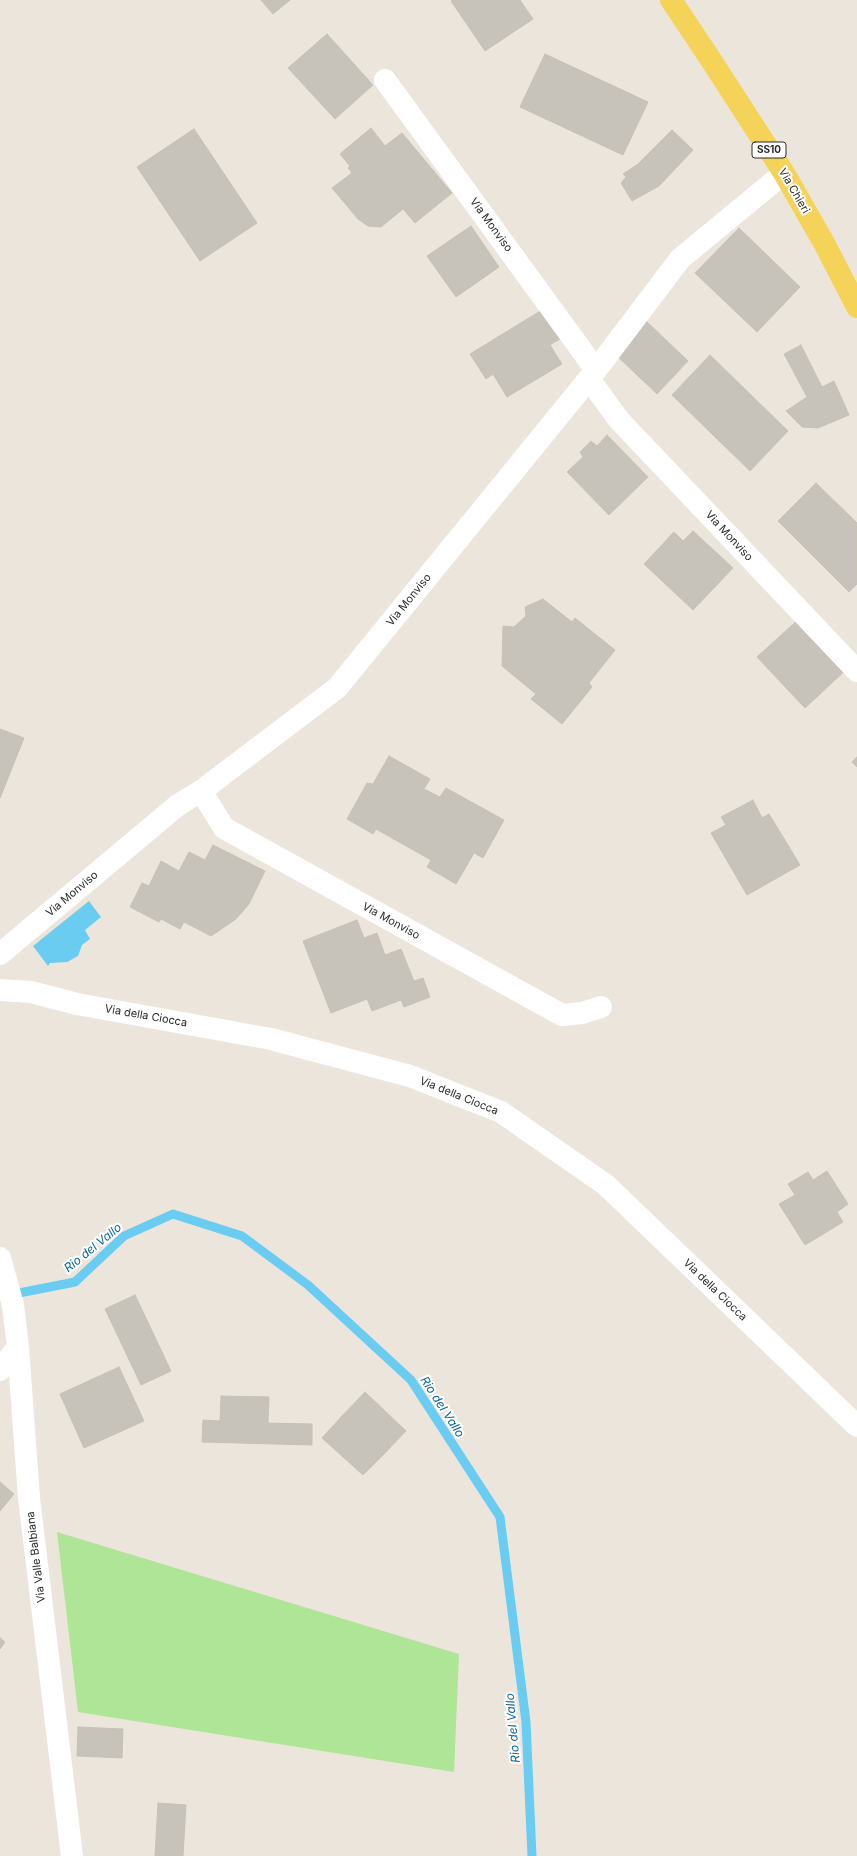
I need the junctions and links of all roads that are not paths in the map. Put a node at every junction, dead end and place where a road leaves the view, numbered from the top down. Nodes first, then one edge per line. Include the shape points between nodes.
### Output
1 (671, 0) edge
2 (386, 80) dead end
3 (784, 173) junction
4 (857, 307) edge
5 (593, 375) junction
6 (857, 671) edge
7 (201, 791) junction
8 (0, 954) edge
9 (0, 990) edge
10 (601, 1007) dead end
11 (0, 1258) edge
12 (18, 1347) junction
13 (0, 1370) edge
14 (857, 1426) edge
15 (72, 1856) edge

1 - 3 main road, Via Chieri / SS10
2 - 5 street, Via Monviso
3 - 4 main road, Via Chieri / SS10
3 - 5 street, Via Monviso via 680,259
5 - 6 street, Via Monviso via 619,420
5 - 7 street, Via Monviso via 337,688
7 - 8 street, Via Monviso via 178,805
7 - 10 street, Via Monviso via 224,828 562,1015 582,1013
9 - 14 street, Via della Ciocca via 31,992 77,1004 271,1038 410,1076 501,1112 606,1185
11 - 12 street, Via Valle Balbiana via 13,1306
12 - 13 street
12 - 15 street, Via Valle Balbiana via 29,1498

